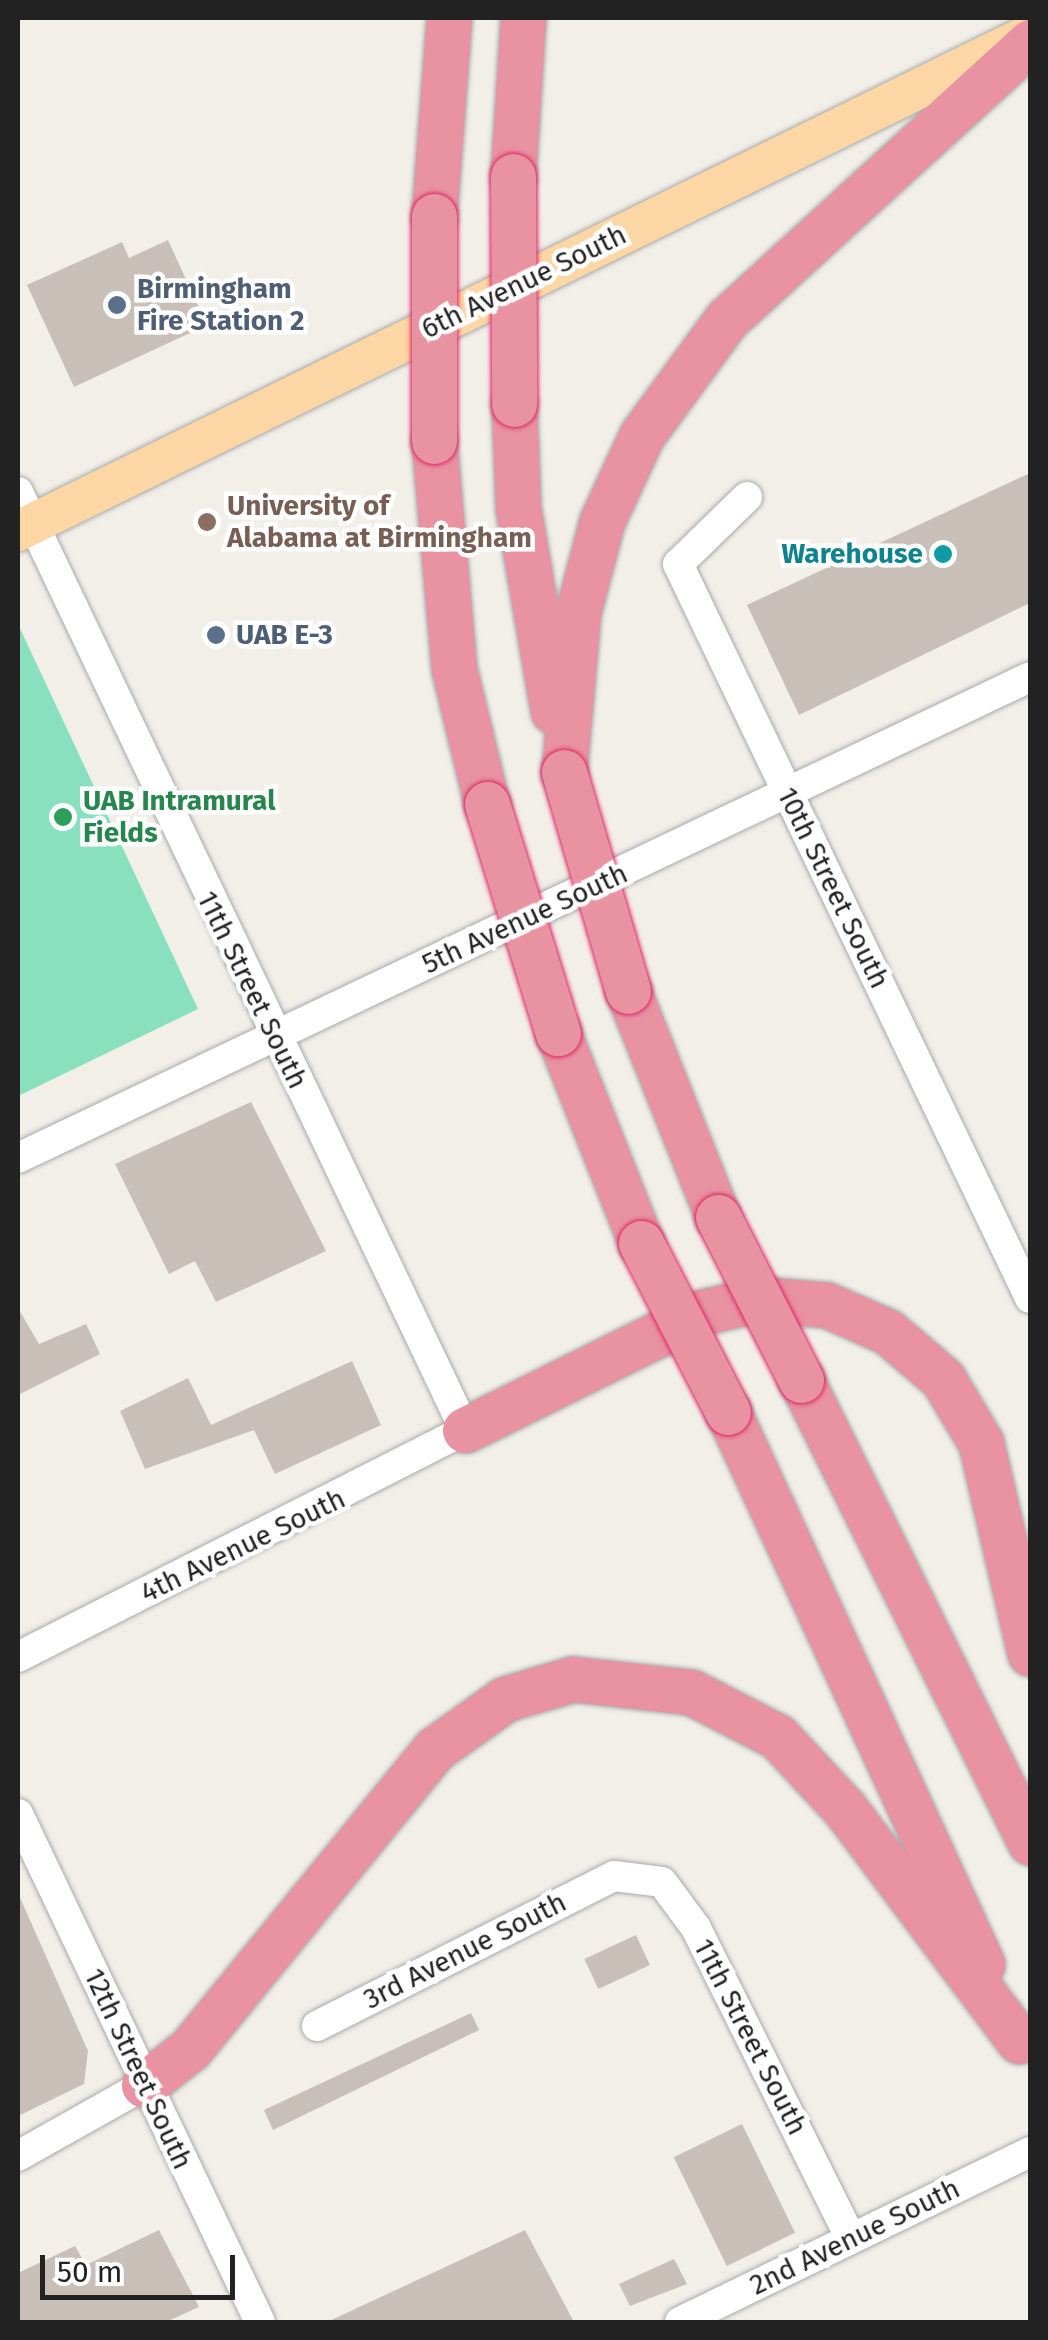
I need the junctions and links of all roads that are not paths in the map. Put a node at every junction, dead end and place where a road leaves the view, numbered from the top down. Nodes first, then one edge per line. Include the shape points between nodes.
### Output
1 (420, 18) edge
2 (449, 18) edge
3 (522, 18) edge
4 (1030, 34) edge
5 (1030, 42) edge
6 (434, 216) junction
7 (747, 497) dead end
8 (22, 516) edge
9 (1030, 677) edge
10 (564, 772) junction
11 (789, 797) junction
12 (274, 1036) junction
13 (18, 1158) edge
14 (1030, 1298) edge
15 (465, 1430) junction
16 (1030, 1652) edge
17 (18, 1657) edge
18 (18, 1814) edge
19 (1030, 1842) edge
20 (614, 1876) joint
21 (317, 2026) dead end
22 (1025, 2052) edge
23 (144, 2085) junction
24 (1030, 2152) edge
25 (18, 2156) edge
26 (851, 2239) junction
27 (260, 2322) edge
28 (680, 2322) edge

1 - 6 highway
2 - 6 highway
3 - 10 highway, bridge via 513,176 518,508
4 - 8 main road, 6th Avenue South
5 - 10 highway via 728,319 642,435 602,521 578,612
6 - 22 highway, bridge via 434,441 454,668 487,804 558,1033 641,1243 728,1412
7 - 11 street, 10th Street South via 678,564
8 - 12 street, 11th Street South
9 - 11 street, 5th Avenue South
10 - 19 highway, bridge via 628,991 718,1217
11 - 12 street, 5th Avenue South
11 - 14 street, 10th Street South
12 - 13 street, 5th Avenue South
12 - 15 street, 11th Street South
15 - 16 highway via 702,1312 759,1299 827,1305 888,1332 943,1379 981,1443
15 - 17 street, 4th Avenue South
18 - 23 street, 12th Street South
20 - 21 street, 3rd Avenue South
20 - 26 street, 11th Street South via 662,1882 696,1928
22 - 23 highway via 844,1809 778,1737 691,1692 591,1678 505,1700 435,1750 190,2049
23 - 25 street
23 - 27 street, 12th Street South
24 - 26 street, 2nd Avenue South
26 - 28 street, 2nd Avenue South

